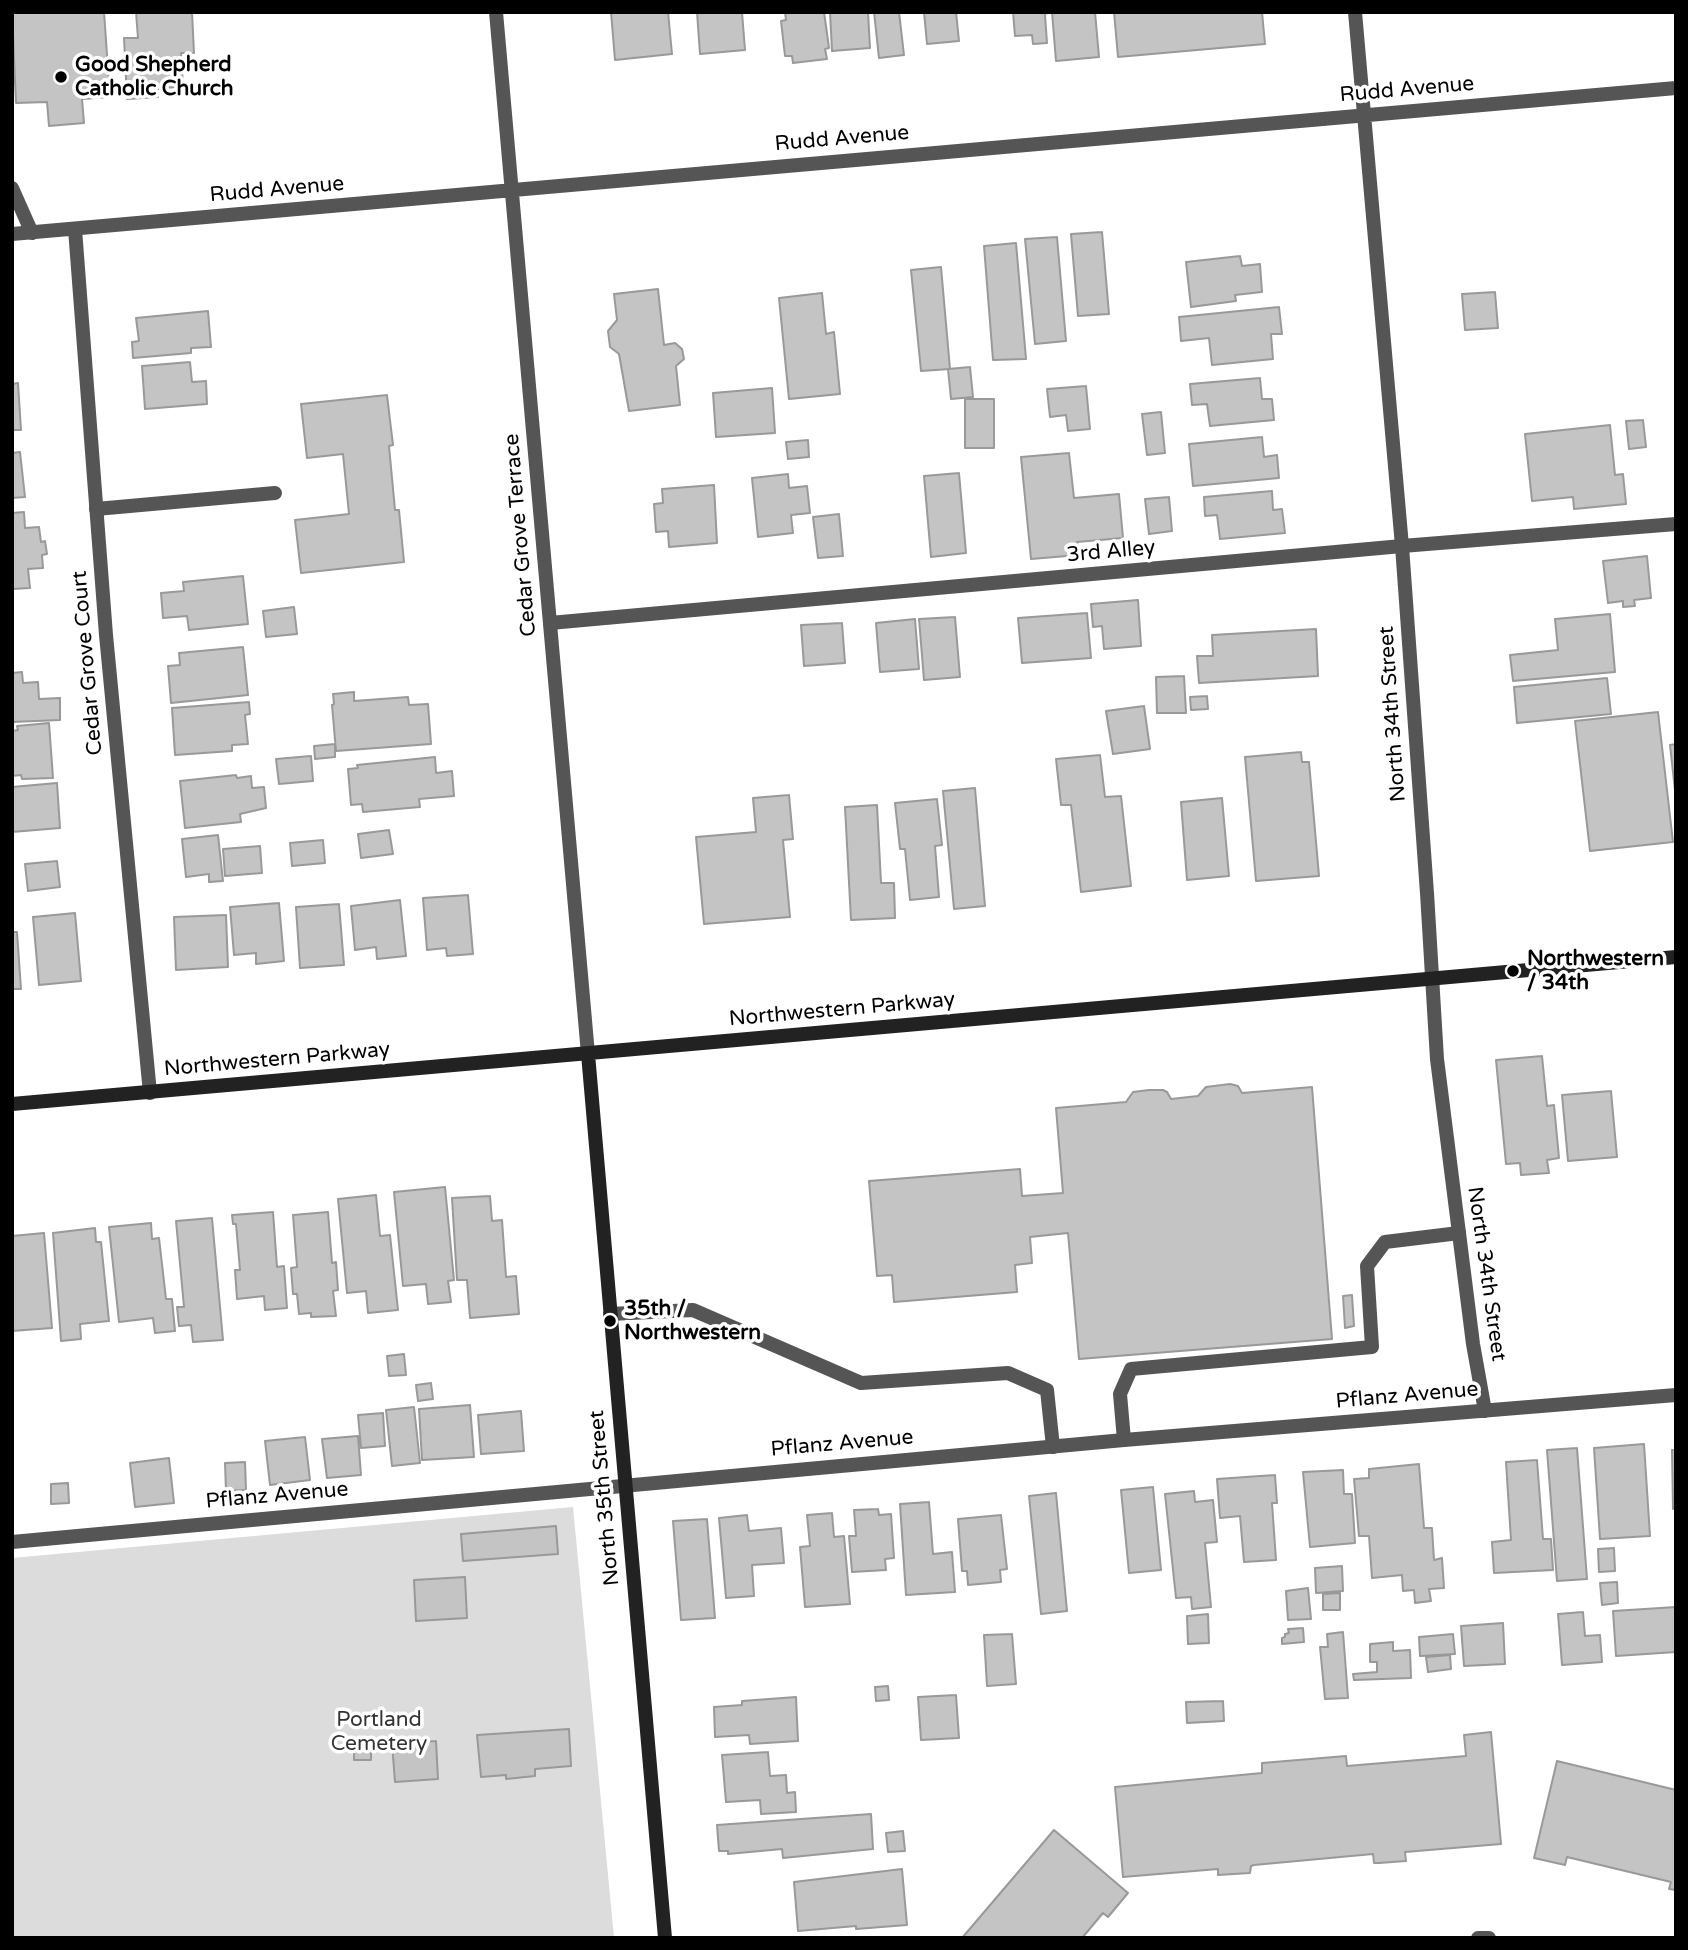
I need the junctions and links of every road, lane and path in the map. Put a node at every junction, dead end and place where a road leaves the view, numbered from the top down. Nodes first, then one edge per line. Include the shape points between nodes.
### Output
1 (496, 12) edge
2 (1355, 12) edge
3 (1676, 88) edge
4 (1364, 115) junction
5 (12, 188) edge
6 (511, 190) junction
7 (75, 229) junction
8 (32, 233) junction
9 (12, 234) edge
10 (275, 493) dead end
11 (96, 509) junction
12 (1676, 524) edge
13 (1402, 546) junction
14 (550, 624) junction
15 (1676, 957) edge
16 (1431, 979) junction
17 (588, 1054) junction
18 (149, 1093) junction
19 (12, 1104) edge
20 (1459, 1233) junction
21 (610, 1314) junction
22 (1676, 1395) edge
23 (1485, 1411) junction
24 (1124, 1440) junction
25 (1053, 1447) junction
26 (624, 1485) junction
27 (12, 1542) edge
28 (665, 1938) edge
29 (1478, 1938) edge
30 (1489, 1938) edge

1 - 6 street, Cedar Grove Terrace
2 - 4 street, North 34th Street
3 - 4 street, Rudd Avenue
4 - 6 street, Rudd Avenue
4 - 13 street, North 34th Street
5 - 8 street
6 - 7 street, Rudd Avenue
6 - 14 street, Cedar Grove Terrace
7 - 8 street, Rudd Avenue
7 - 11 street, Cedar Grove Court
8 - 9 street, Rudd Avenue
10 - 11 street
11 - 18 street, Cedar Grove Court
12 - 13 street, 3rd Alley
13 - 14 street, 3rd Alley
13 - 16 street, North 34th Street
14 - 17 street, Cedar Grove Terrace
15 - 16 street, Northwestern Parkway
16 - 17 street, Northwestern Parkway
16 - 20 street, North 34th Street
17 - 18 street, Northwestern Parkway
17 - 21 street, North 35th Street
18 - 19 street, Northwestern Parkway
20 - 23 street, North 34th Street
20 - 24 street via 1385,1241 1367,1266 1372,1347 1132,1369 1120,1394
21 - 25 street via 693,1310 860,1383 1008,1373 1047,1390
21 - 26 street, North 35th Street
22 - 23 street, Pflanz Avenue
23 - 24 street, Pflanz Avenue
24 - 25 street, Pflanz Avenue
25 - 26 street, Pflanz Avenue
26 - 27 street, Pflanz Avenue
26 - 28 street, North 35th Street
29 - 30 street

